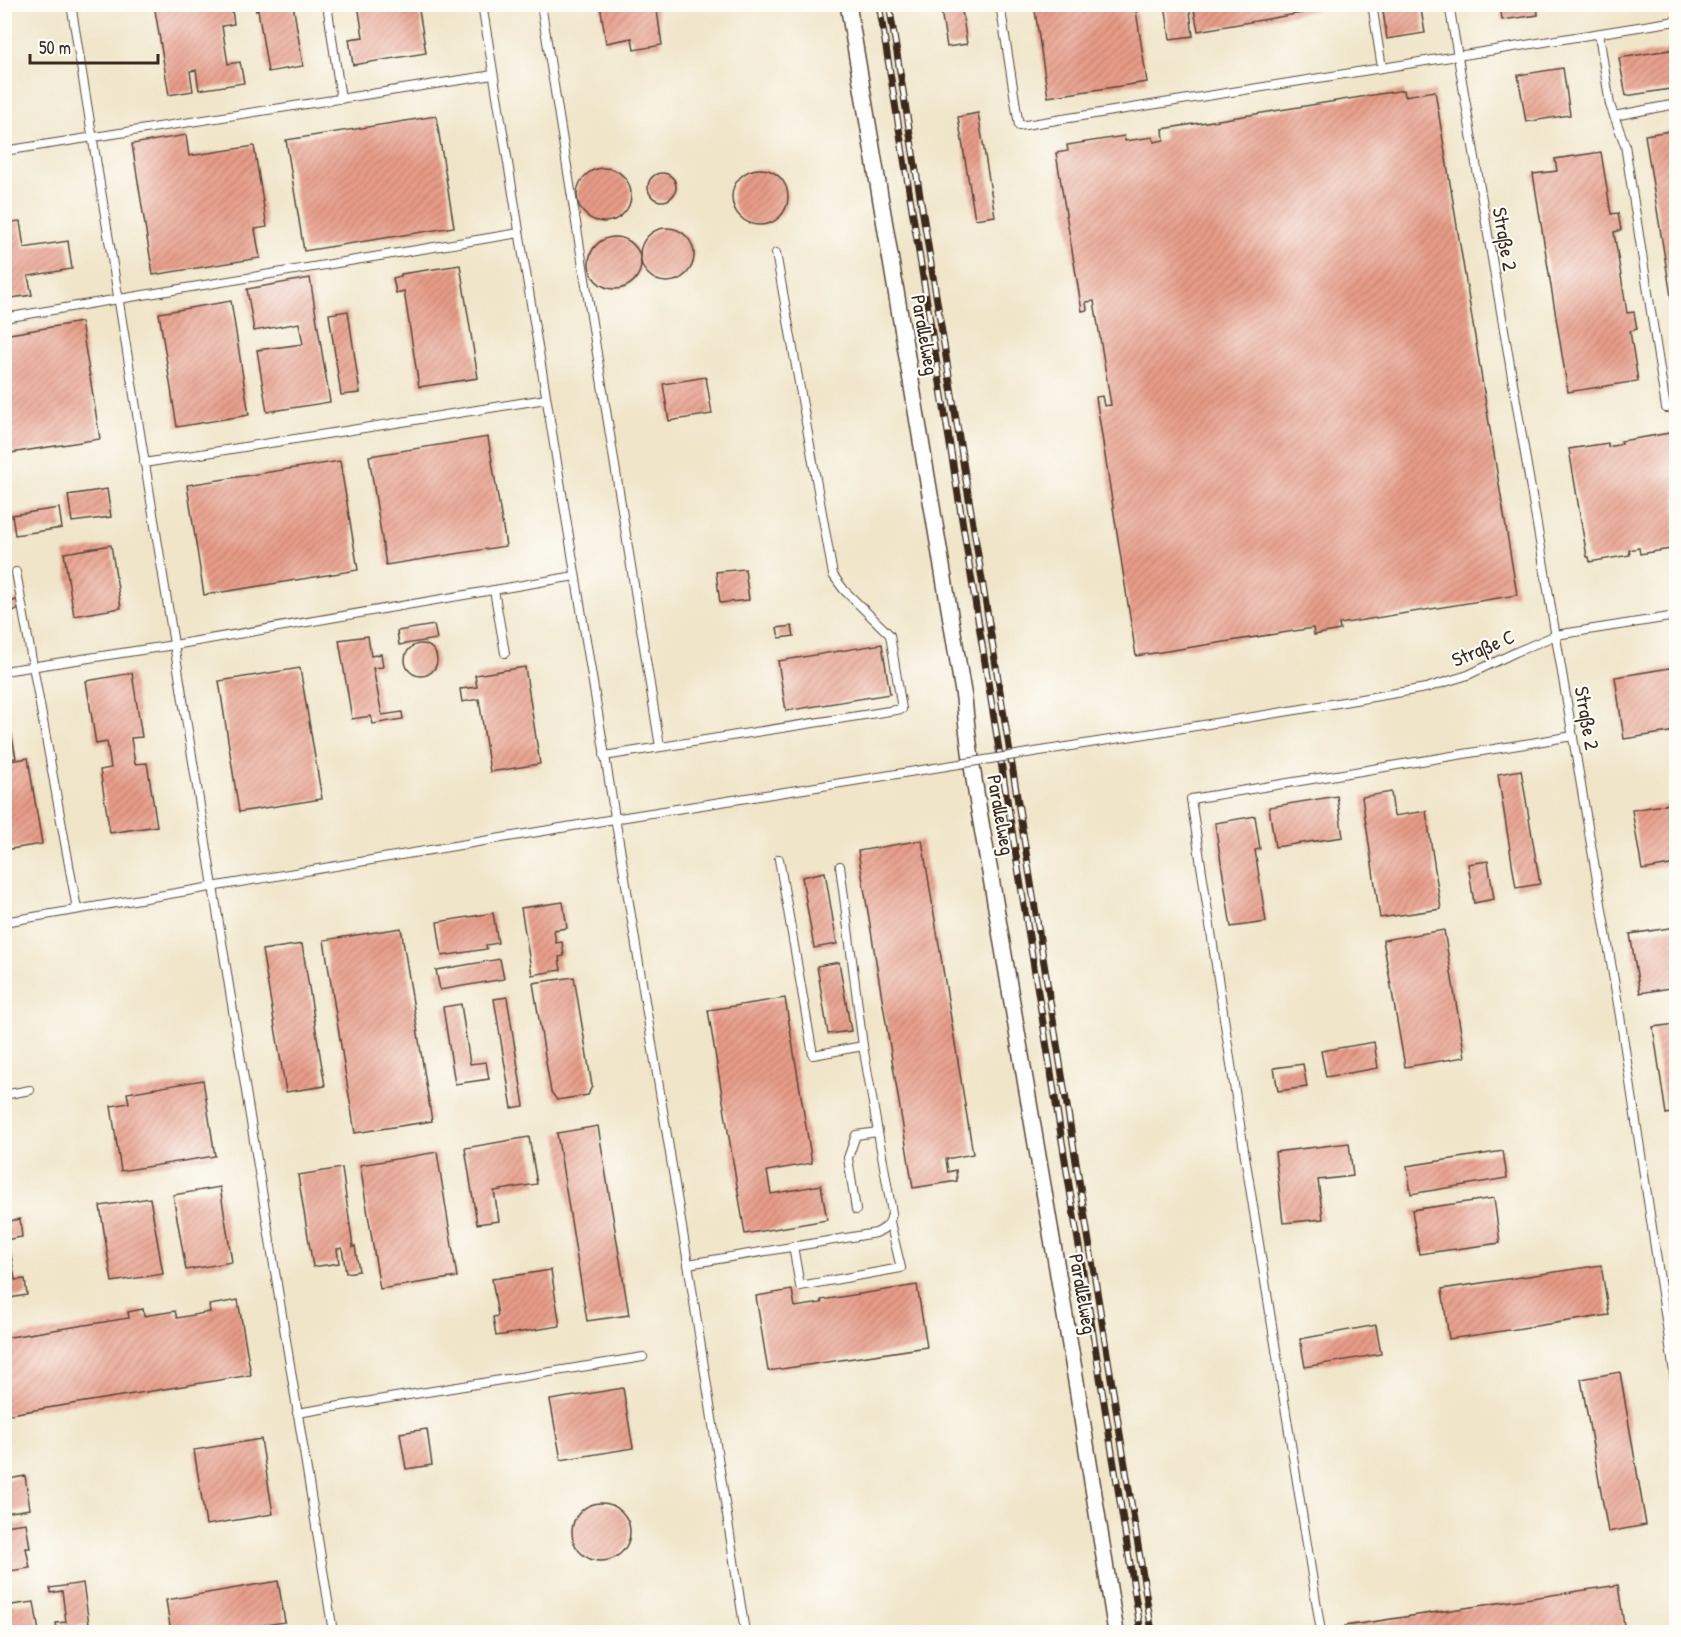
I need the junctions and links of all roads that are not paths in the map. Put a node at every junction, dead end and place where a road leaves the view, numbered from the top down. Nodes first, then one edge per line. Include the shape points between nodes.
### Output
1 (71, 4) edge
2 (327, 4) edge
3 (482, 4) edge
4 (541, 4) edge
5 (848, 4) edge
6 (1000, 4) edge
7 (1372, 4) edge
8 (1449, 4) edge
9 (1677, 21) edge
10 (1599, 34) junction
11 (1457, 57) junction
12 (1382, 68) junction
13 (493, 75) junction
14 (341, 99) junction
15 (1677, 105) edge
16 (1614, 116) junction
17 (92, 137) junction
18 (4, 151) edge
19 (519, 233) junction
20 (776, 253) dead end
21 (118, 299) junction
22 (4, 318) edge
23 (546, 399) junction
24 (1677, 406) edge
25 (144, 463) junction
26 (16, 572) dead end
27 (575, 576) junction
28 (494, 590) junction
29 (1677, 616) edge
30 (1556, 635) junction
31 (174, 645) junction
32 (505, 652) dead end
33 (32, 667) junction
34 (4, 671) edge
35 (1573, 736) junction
36 (660, 747) junction
37 (604, 756) junction
38 (614, 819) junction
39 (780, 859) dead end
40 (840, 866) dead end
41 (212, 887) junction
42 (77, 909) junction
43 (4, 922) edge
44 (863, 1046) junction
45 (30, 1090) dead end
46 (4, 1095) edge
47 (878, 1132) junction
48 (856, 1210) dead end
49 (890, 1222) junction
50 (793, 1246) junction
51 (688, 1264) junction
52 (643, 1357) dead end
53 (1677, 1386) edge
54 (297, 1413) junction
55 (333, 1632) edge
56 (745, 1632) edge
57 (1116, 1632) edge
58 (1321, 1632) edge

1 - 17 lane
2 - 14 lane
3 - 13 lane
4 - 36 lane
5 - 57 street, Parallelweg via 957,657 975,797
6 - 12 lane via 1019,126
7 - 12 lane
8 - 11 lane, Straße 2
9 - 10 lane
10 - 11 lane
10 - 16 lane
11 - 12 lane
11 - 30 lane, Straße 2
13 - 14 lane
13 - 19 lane
14 - 17 lane
15 - 16 lane
16 - 24 lane via 1625,145 1666,408
17 - 18 lane
17 - 21 lane
19 - 21 lane
19 - 23 lane
20 - 36 lane via 833,575 890,635 902,709
21 - 22 lane
21 - 25 lane
23 - 25 lane
23 - 27 lane
25 - 31 lane
26 - 33 lane
27 - 28 lane
27 - 37 lane
28 - 31 lane
28 - 32 lane
29 - 30 lane, Straße C
30 - 35 lane, Straße 2
30 - 38 lane, Straße C, bridge via 1468,675 1426,688
31 - 33 lane
31 - 41 lane
33 - 34 lane
33 - 42 lane
35 - 53 lane, Straße 2
35 - 58 lane via 1191,799
36 - 37 lane
37 - 38 lane
38 - 41 lane, Straße C
38 - 51 lane
39 - 44 lane via 813,1055
40 - 44 lane
41 - 42 lane, Straße C
41 - 54 lane
42 - 43 lane, Straße C
44 - 47 lane
45 - 46 lane
47 - 48 lane via 856,1135 848,1158
47 - 49 lane via 892,1213
49 - 50 lane via 876,1233
49 - 50 lane via 901,1268 800,1286
50 - 51 lane
51 - 56 lane
52 - 54 lane
54 - 55 lane

